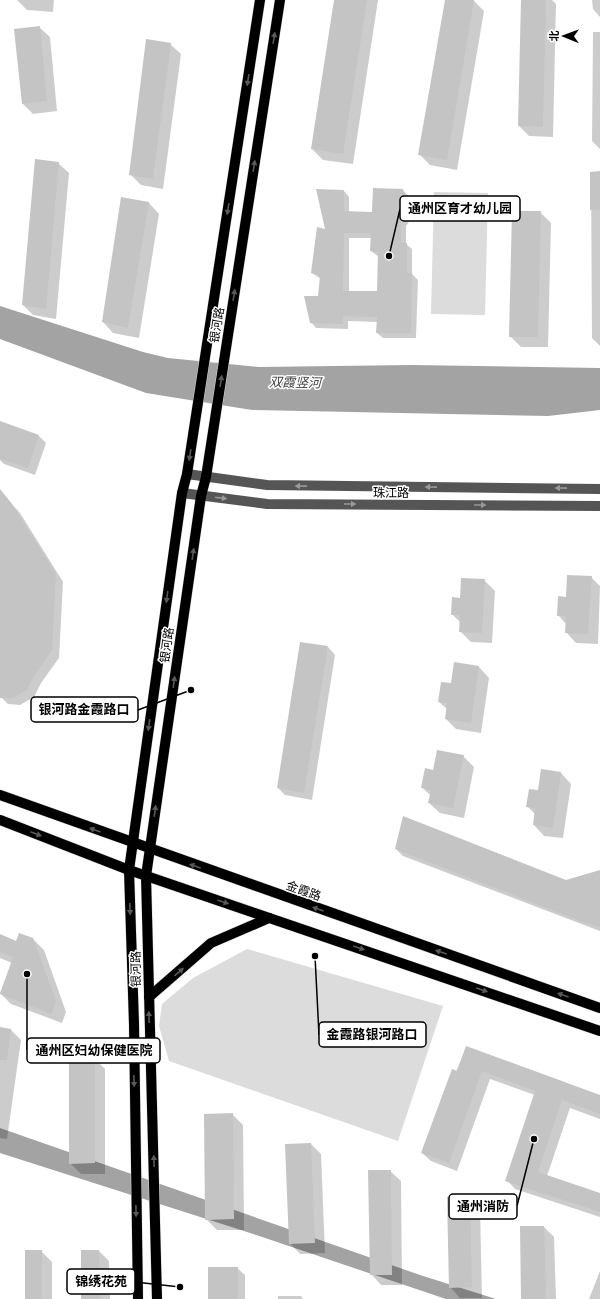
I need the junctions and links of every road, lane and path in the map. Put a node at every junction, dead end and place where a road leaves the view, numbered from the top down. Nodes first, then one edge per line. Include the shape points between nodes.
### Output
1 (260, 0) edge
2 (280, 0) edge
3 (187, 474) junction
4 (206, 477) junction
5 (600, 489) edge
6 (182, 493) junction
7 (201, 496) junction
8 (600, 506) edge
9 (0, 795) edge
10 (0, 820) edge
11 (132, 843) junction
12 (149, 850) junction
13 (129, 870) junction
14 (146, 876) junction
15 (269, 918) junction
16 (149, 997) junction
17 (600, 1008) edge
18 (600, 1031) edge
19 (138, 1299) edge
20 (157, 1299) edge

1 -> 3 main road, 银河路
4 -> 2 main road, 银河路
3 - 4 street, 珠江路
3 - 6 main road, 银河路
5 -> 4 street, 珠江路 via 267,485
4 - 7 main road, 银河路
6 - 7 street, 珠江路
6 -> 11 main road, 银河路
7 -> 8 street, 珠江路 via 267,504
12 -> 7 main road, 银河路
11 -> 9 main road, 金霞路
10 -> 13 main road
11 - 12 main road, 金霞路
11 - 13 main road, 银河路
12 - 14 main road, 银河路
17 -> 12 main road, 金霞路
13 - 14 main road
13 -> 19 main road, 银河路
14 -> 15 main road
14 - 16 main road, 银河路
16 -> 15 main road via 212,943
15 -> 18 main road
20 -> 16 main road, 银河路

